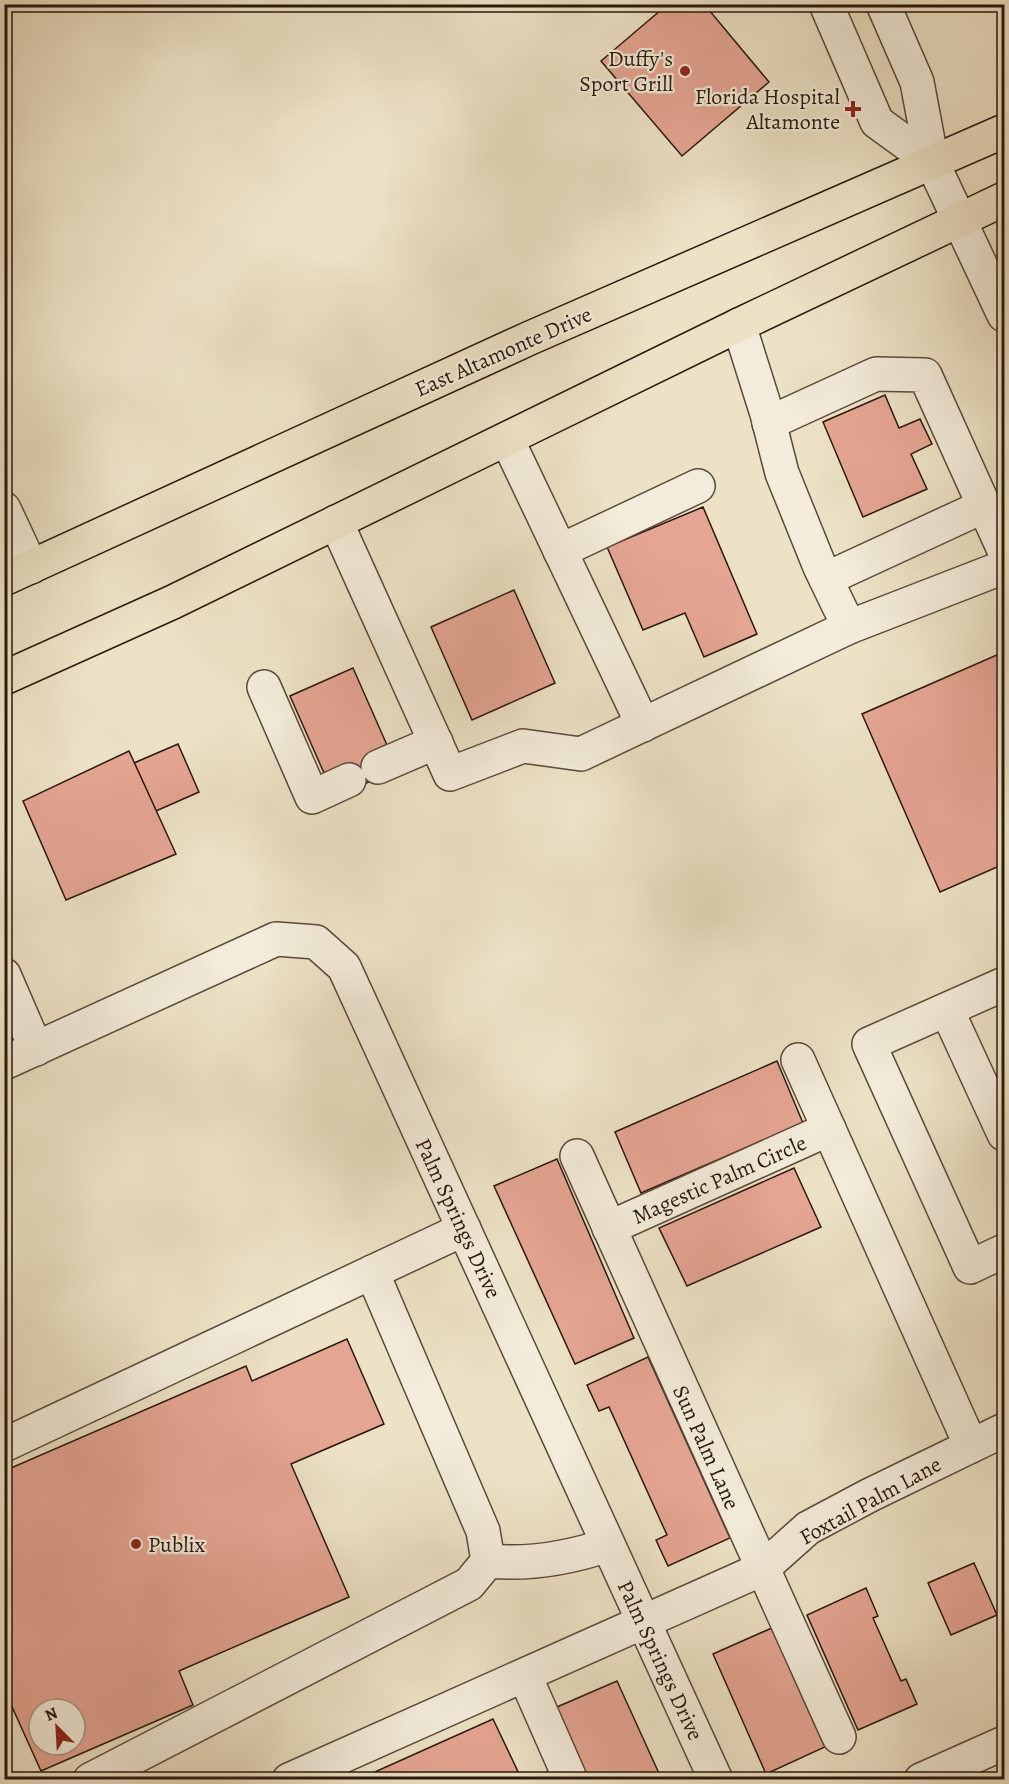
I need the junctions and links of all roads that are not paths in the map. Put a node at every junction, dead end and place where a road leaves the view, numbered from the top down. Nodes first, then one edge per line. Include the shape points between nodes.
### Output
1 (826, 4) edge
2 (884, 4) edge
3 (1005, 131) edge
4 (932, 162) junction
5 (1005, 199) edge
6 (958, 220) junction
7 (1005, 315) edge
8 (739, 325) junction
9 (769, 423) junction
10 (507, 439) junction
11 (698, 486) dead end
12 (984, 506) junction
13 (4, 509) edge
14 (336, 522) junction
15 (1005, 550) edge
16 (560, 551) junction
17 (1005, 567) edge
18 (18, 573) edge
19 (825, 579) junction
20 (849, 627) junction
21 (4, 678) edge
22 (264, 687) dead end
23 (643, 725) junction
24 (435, 742) junction
25 (4, 975) edge
26 (1005, 984) edge
27 (946, 1010) junction
28 (36, 1049) junction
29 (798, 1060) dead end
30 (4, 1064) edge
31 (829, 1129) junction
32 (1005, 1134) edge
33 (576, 1156) dead end
34 (609, 1228) junction
35 (464, 1229) junction
36 (1005, 1251) edge
37 (372, 1272) junction
38 (1005, 1430) edge
39 (4, 1445) edge
40 (970, 1446) junction
41 (608, 1545) junction
42 (488, 1561) junction
43 (762, 1569) junction
44 (644, 1623) junction
45 (525, 1676) junction
46 (839, 1737) dead end
47 (1005, 1743) edge
48 (90, 1779) edge
49 (289, 1779) edge
50 (561, 1779) edge
51 (716, 1779) edge
52 (921, 1779) edge

1 - 4 street via 877,122
2 - 4 street via 917,82
3 - 4 main road, East Altamonte Drive
4 - 6 street
4 - 18 main road, East Altamonte Drive via 530,338
5 - 6 main road
6 - 7 street
6 - 8 main road
8 - 9 street
8 - 10 main road
9 - 12 street via 876,374 926,375
9 - 19 street via 782,473
10 - 14 main road
10 - 16 street
11 - 16 street
12 - 15 street
12 - 19 street
13 - 18 street
14 - 21 main road via 173,602
14 - 24 street
16 - 23 street
17 - 20 street
19 - 20 street
20 - 23 street
22 - 24 street via 312,797
23 - 24 street via 581,754 523,746 450,774
25 - 28 street
26 - 27 street
27 - 32 street
27 - 36 street via 869,1044 970,1267
28 - 30 street, Palm Springs Drive
28 - 35 street, Palm Springs Drive via 276,939 316,942 344,967
29 - 31 street
31 - 34 street, Magestic Palm Circle
31 - 40 street
33 - 34 street, Sun Palm Lane
34 - 43 street, Sun Palm Lane
35 - 37 street
35 - 41 street, Palm Springs Drive
37 - 39 street
37 - 42 street via 483,1531
38 - 40 street, Foxtail Palm Lane
40 - 43 street, Foxtail Palm Lane via 808,1528
41 - 42 street via 519,1564
41 - 44 street, Palm Springs Drive
42 - 48 street via 469,1584
43 - 44 street, Foxtail Palm Lane
43 - 46 street, Sun Palm Lane
44 - 45 street, Foxtail Palm Lane
44 - 51 street, Palm Springs Drive
45 - 49 street, Foxtail Palm Lane
45 - 50 street via 569,1776
47 - 52 street

